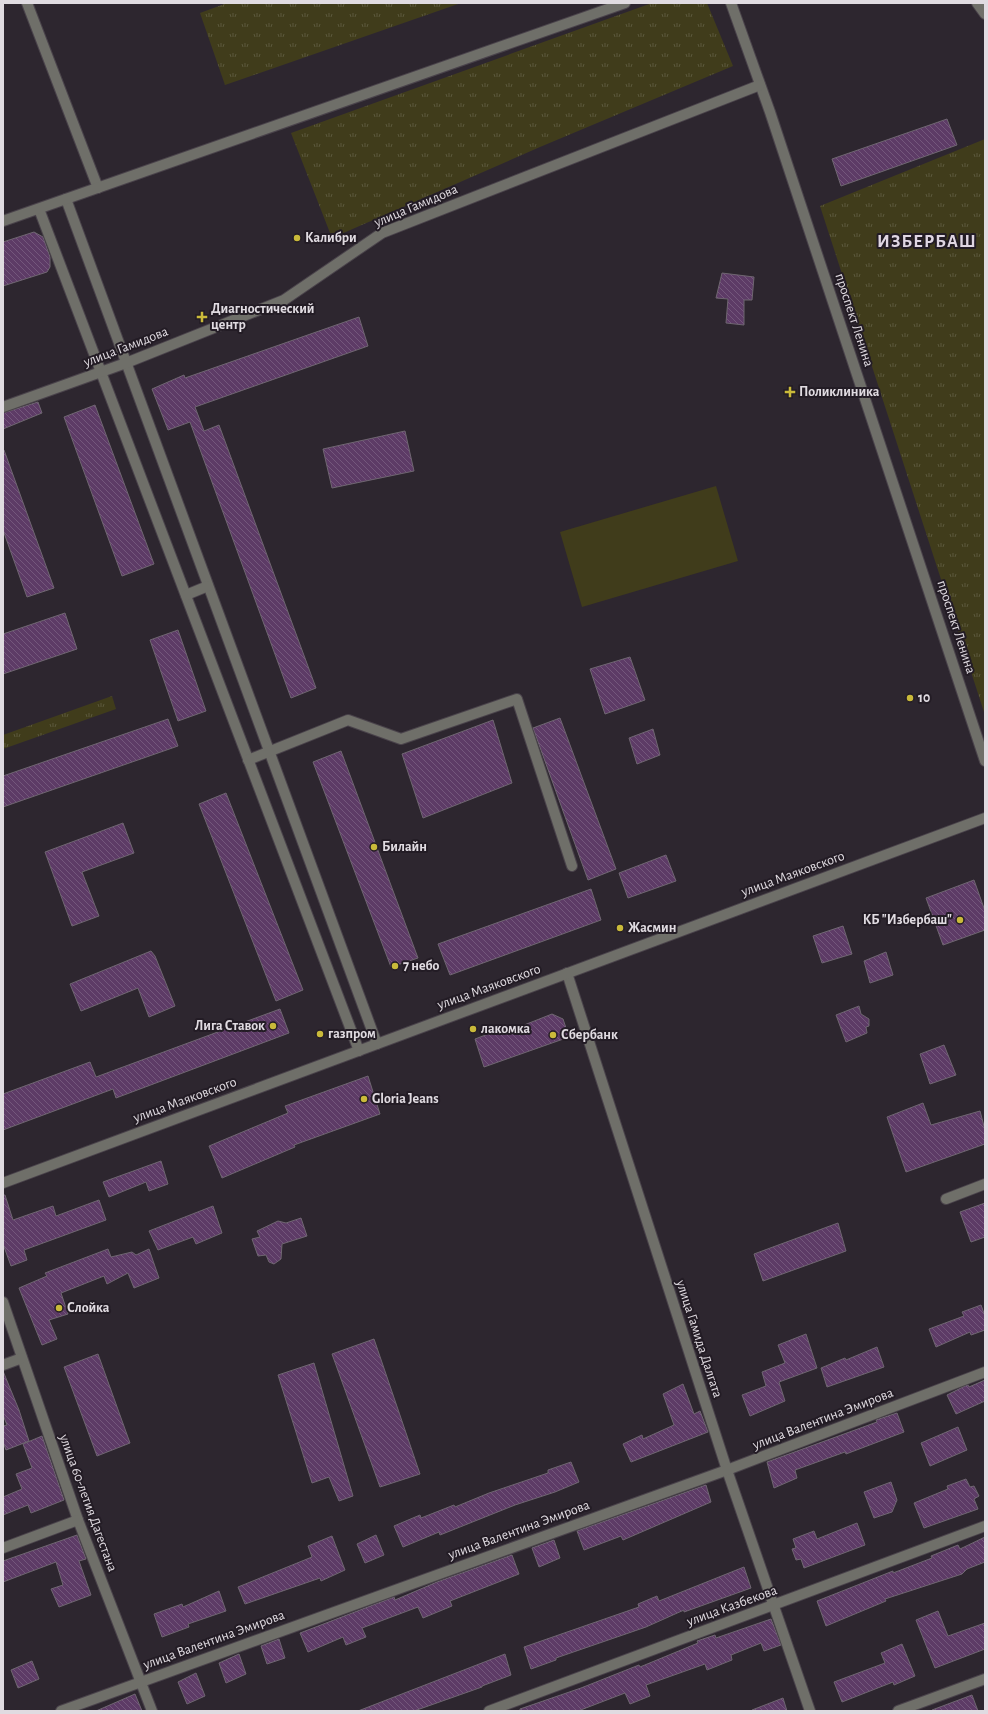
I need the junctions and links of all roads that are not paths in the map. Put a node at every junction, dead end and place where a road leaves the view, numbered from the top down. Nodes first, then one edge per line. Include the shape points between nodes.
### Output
1 (28, 3) edge
2 (625, 3) edge
3 (730, 3) edge
4 (983, 9) edge
5 (985, 21) edge
6 (760, 86) junction
7 (98, 188) junction
8 (66, 199) junction
9 (39, 209) junction
10 (3, 221) edge
11 (126, 363) junction
12 (101, 372) junction
13 (3, 407) edge
14 (208, 586) junction
15 (186, 595) junction
16 (269, 752) junction
17 (248, 760) junction
18 (985, 761) edge
19 (985, 818) edge
20 (572, 866) dead end
21 (568, 973) junction
22 (377, 1044) junction
23 (359, 1051) junction
24 (3, 1183) edge
25 (985, 1184) edge
26 (946, 1199) dead end
27 (3, 1302) edge
28 (22, 1358) junction
29 (3, 1365) edge
30 (985, 1372) edge
31 (727, 1470) junction
32 (78, 1520) junction
33 (985, 1526) edge
34 (3, 1548) edge
35 (773, 1606) junction
36 (985, 1679) edge
37 (140, 1681) junction
38 (61, 1711) edge
39 (152, 1711) edge
40 (489, 1711) edge
41 (810, 1711) edge
42 (898, 1711) edge

1 - 7 street
2 - 7 street
3 - 6 street, проспект Ленина
4 - 5 street
6 - 11 street, улица Гамидова via 382,233 284,300
6 - 18 street, проспект Ленина
7 - 8 street
8 - 9 street
8 - 11 street
9 - 10 street
9 - 12 street
11 - 12 street, улица Гамидова
11 - 14 street
12 - 13 street, улица Гамидова
12 - 15 street
14 - 15 street
14 - 16 street
15 - 17 street
16 - 17 street
16 - 20 street via 348,720 401,738 517,699
16 - 22 street
17 - 23 street
19 - 21 street, улица Маяковского
21 - 22 street, улица Маяковского
21 - 31 street, улица Гамида Далгата
22 - 23 street, улица Маяковского
23 - 24 street, улица Маяковского
25 - 26 street
27 - 28 street, улица 60-летия Дагестана
28 - 29 street
28 - 32 street, улица 60-летия Дагестана
30 - 31 street, улица Валентина Эмирова
31 - 35 street, улица Гамида Далгата
31 - 37 street, улица Валентина Эмирова
32 - 34 street
32 - 37 street, улица 60-летия Дагестана
33 - 35 street, улица Казбекова
35 - 40 street, улица Казбекова
35 - 41 street, улица Гамида Далгата
36 - 42 street
37 - 38 street, улица Валентина Эмирова
37 - 39 street, улица 60-летия Дагестана

